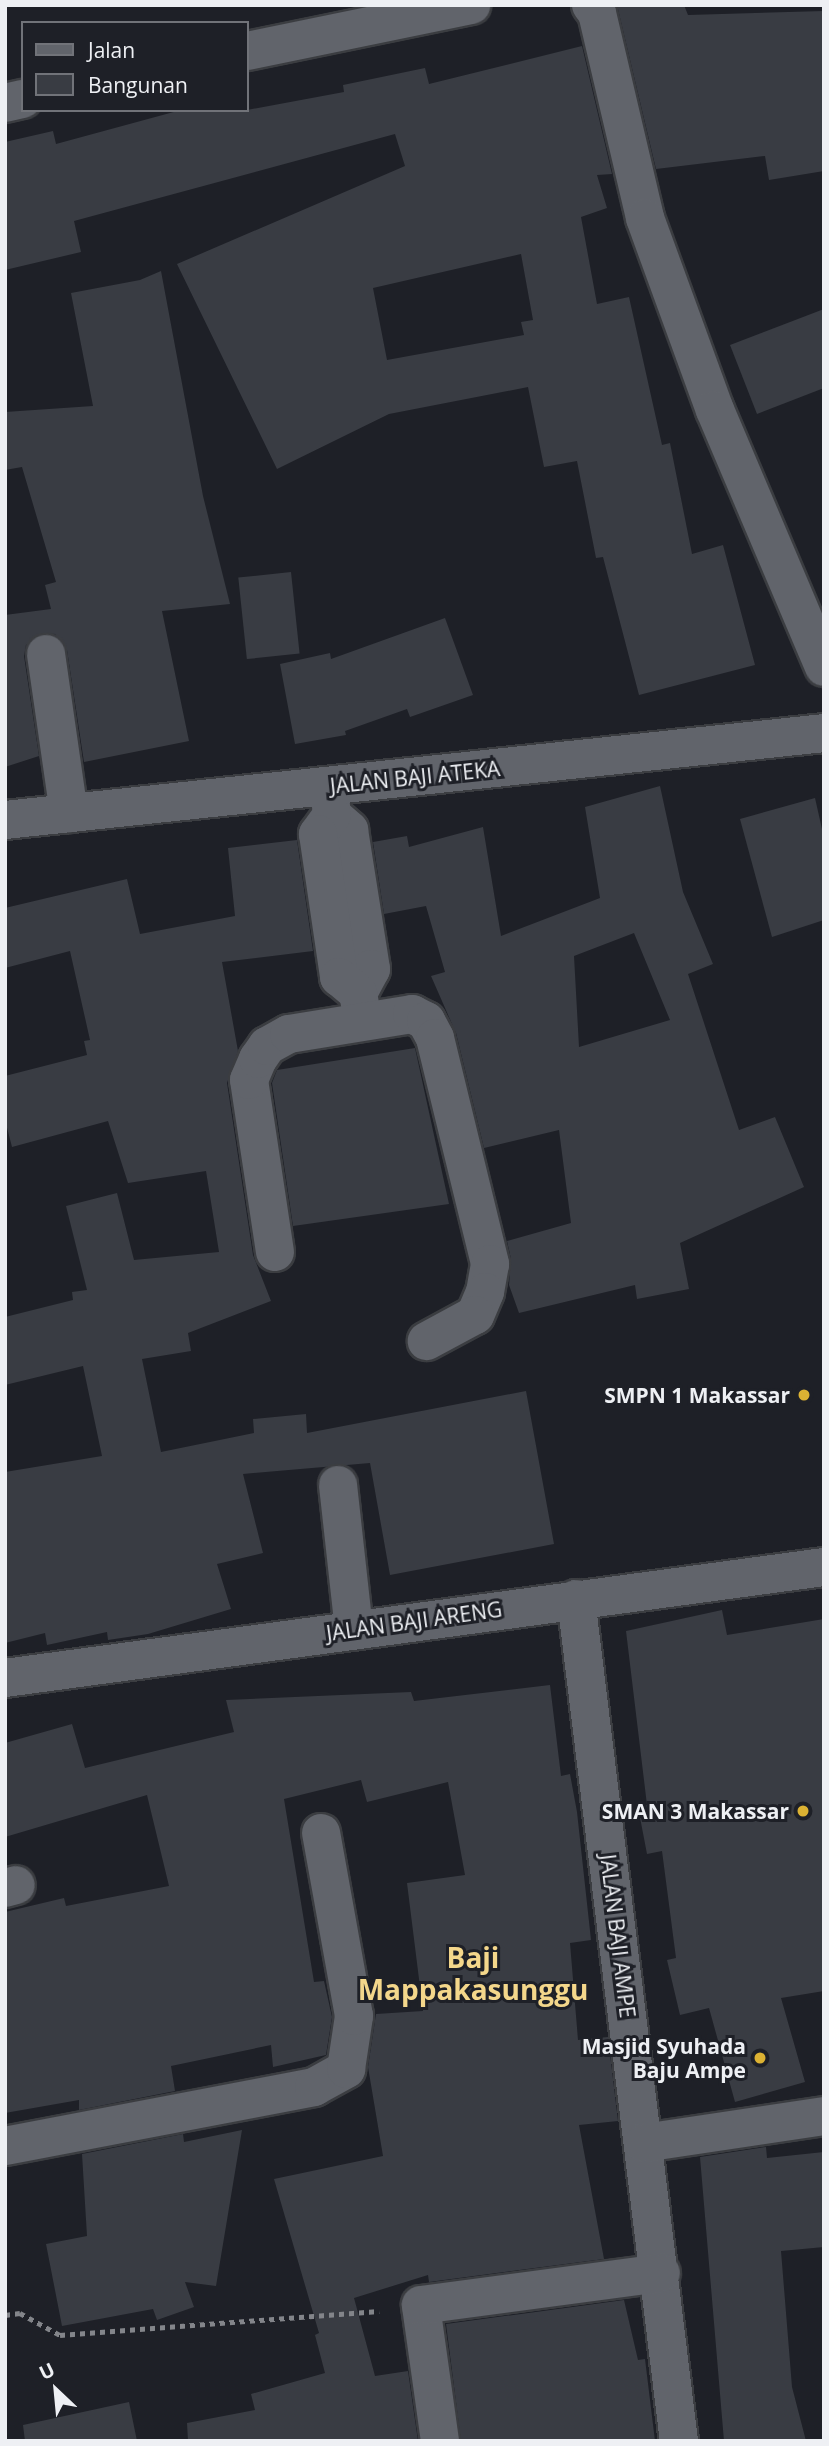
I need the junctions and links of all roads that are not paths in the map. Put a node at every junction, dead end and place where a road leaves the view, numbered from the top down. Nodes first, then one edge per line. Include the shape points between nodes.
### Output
1 (471, 5) edge
2 (591, 5) edge
3 (248, 51) edge
4 (46, 654) dead end
5 (824, 667) edge
6 (824, 733) edge
7 (331, 801) junction
8 (69, 813) junction
9 (5, 820) edge
10 (361, 1006) junction
11 (275, 1252) dead end
12 (427, 1340) dead end
13 (338, 1485) dead end
14 (824, 1567) edge
15 (576, 1598) junction
16 (354, 1630) junction
17 (5, 1678) edge
18 (321, 1833) dead end
19 (824, 2116) edge
20 (644, 2143) junction
21 (5, 2146) edge
22 (661, 2273) junction
23 (440, 2441) edge
24 (680, 2441) edge

1 - 3 street
2 - 5 street via 597,13 645,218 715,410
4 - 8 street
6 - 7 street, JALAN BAJI ATEKA
7 - 8 street, JALAN BAJI ATEKA
7 - 10 street via 349,830 371,969
8 - 9 street, JALAN BAJI ATEKA
10 - 11 street via 267,1046 249,1080
10 - 12 street via 412,1014 426,1021 435,1038 490,1264 475,1315
13 - 16 street
14 - 15 street, JALAN BAJI ARENG
15 - 16 street, JALAN BAJI ARENG
15 - 20 street, JALAN BAJI AMPE
16 - 17 street, JALAN BAJI ARENG
18 - 21 street via 354,2016 346,2069 314,2087
19 - 20 street
20 - 22 street, JALAN BAJI AMPE
22 - 23 street via 421,2305
22 - 24 street, JALAN BAJI AMPE

